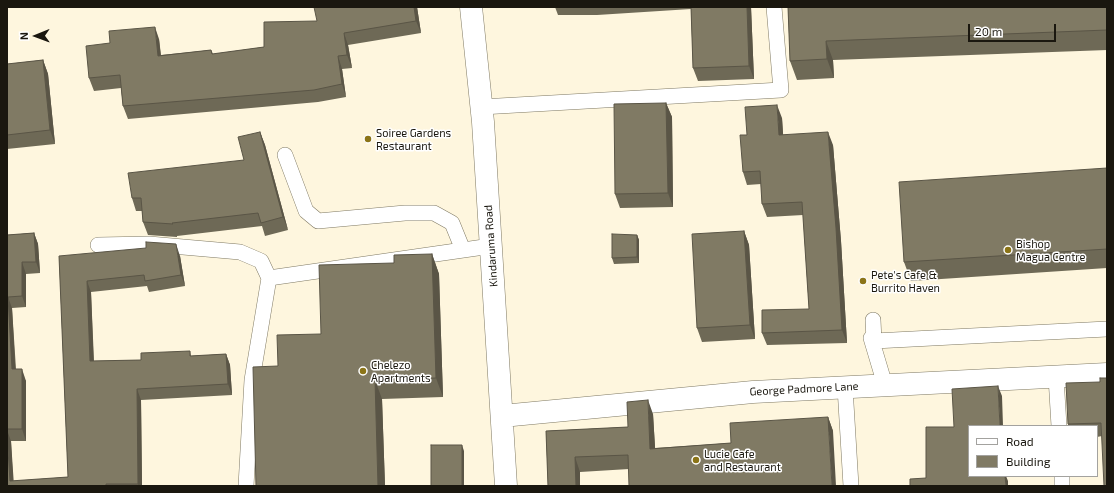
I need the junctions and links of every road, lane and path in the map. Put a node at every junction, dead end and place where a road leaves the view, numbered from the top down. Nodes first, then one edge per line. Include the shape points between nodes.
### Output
1 (471, 7) edge
2 (774, 7) edge
3 (481, 107) junction
4 (285, 155) dead end
5 (98, 245) dead end
6 (491, 246) junction
7 (463, 250) junction
8 (270, 278) junction
9 (873, 320) dead end
10 (1107, 329) edge
11 (874, 342) junction
12 (1107, 374) edge
13 (1056, 377) junction
14 (885, 385) junction
15 (845, 387) junction
16 (502, 416) junction
17 (1059, 425) edge
18 (246, 486) edge
19 (506, 486) edge
20 (851, 486) edge

1 - 3 street, Kindaruma Road
2 - 3 lane via 781,90
3 - 6 street, Kindaruma Road
4 - 7 lane via 306,211 318,221 434,213 452,223
5 - 8 lane via 149,244 240,252 261,261
6 - 7 lane
6 - 16 street, Kindaruma Road
7 - 8 lane
8 - 18 lane via 252,380
9 - 11 lane
10 - 11 lane
11 - 14 lane via 871,338
12 - 13 street, George Padmore Lane
13 - 14 street, George Padmore Lane
13 - 17 lane
14 - 15 street, George Padmore Lane
15 - 16 street, George Padmore Lane via 753,392
15 - 20 lane
16 - 19 street, Kindaruma Road

